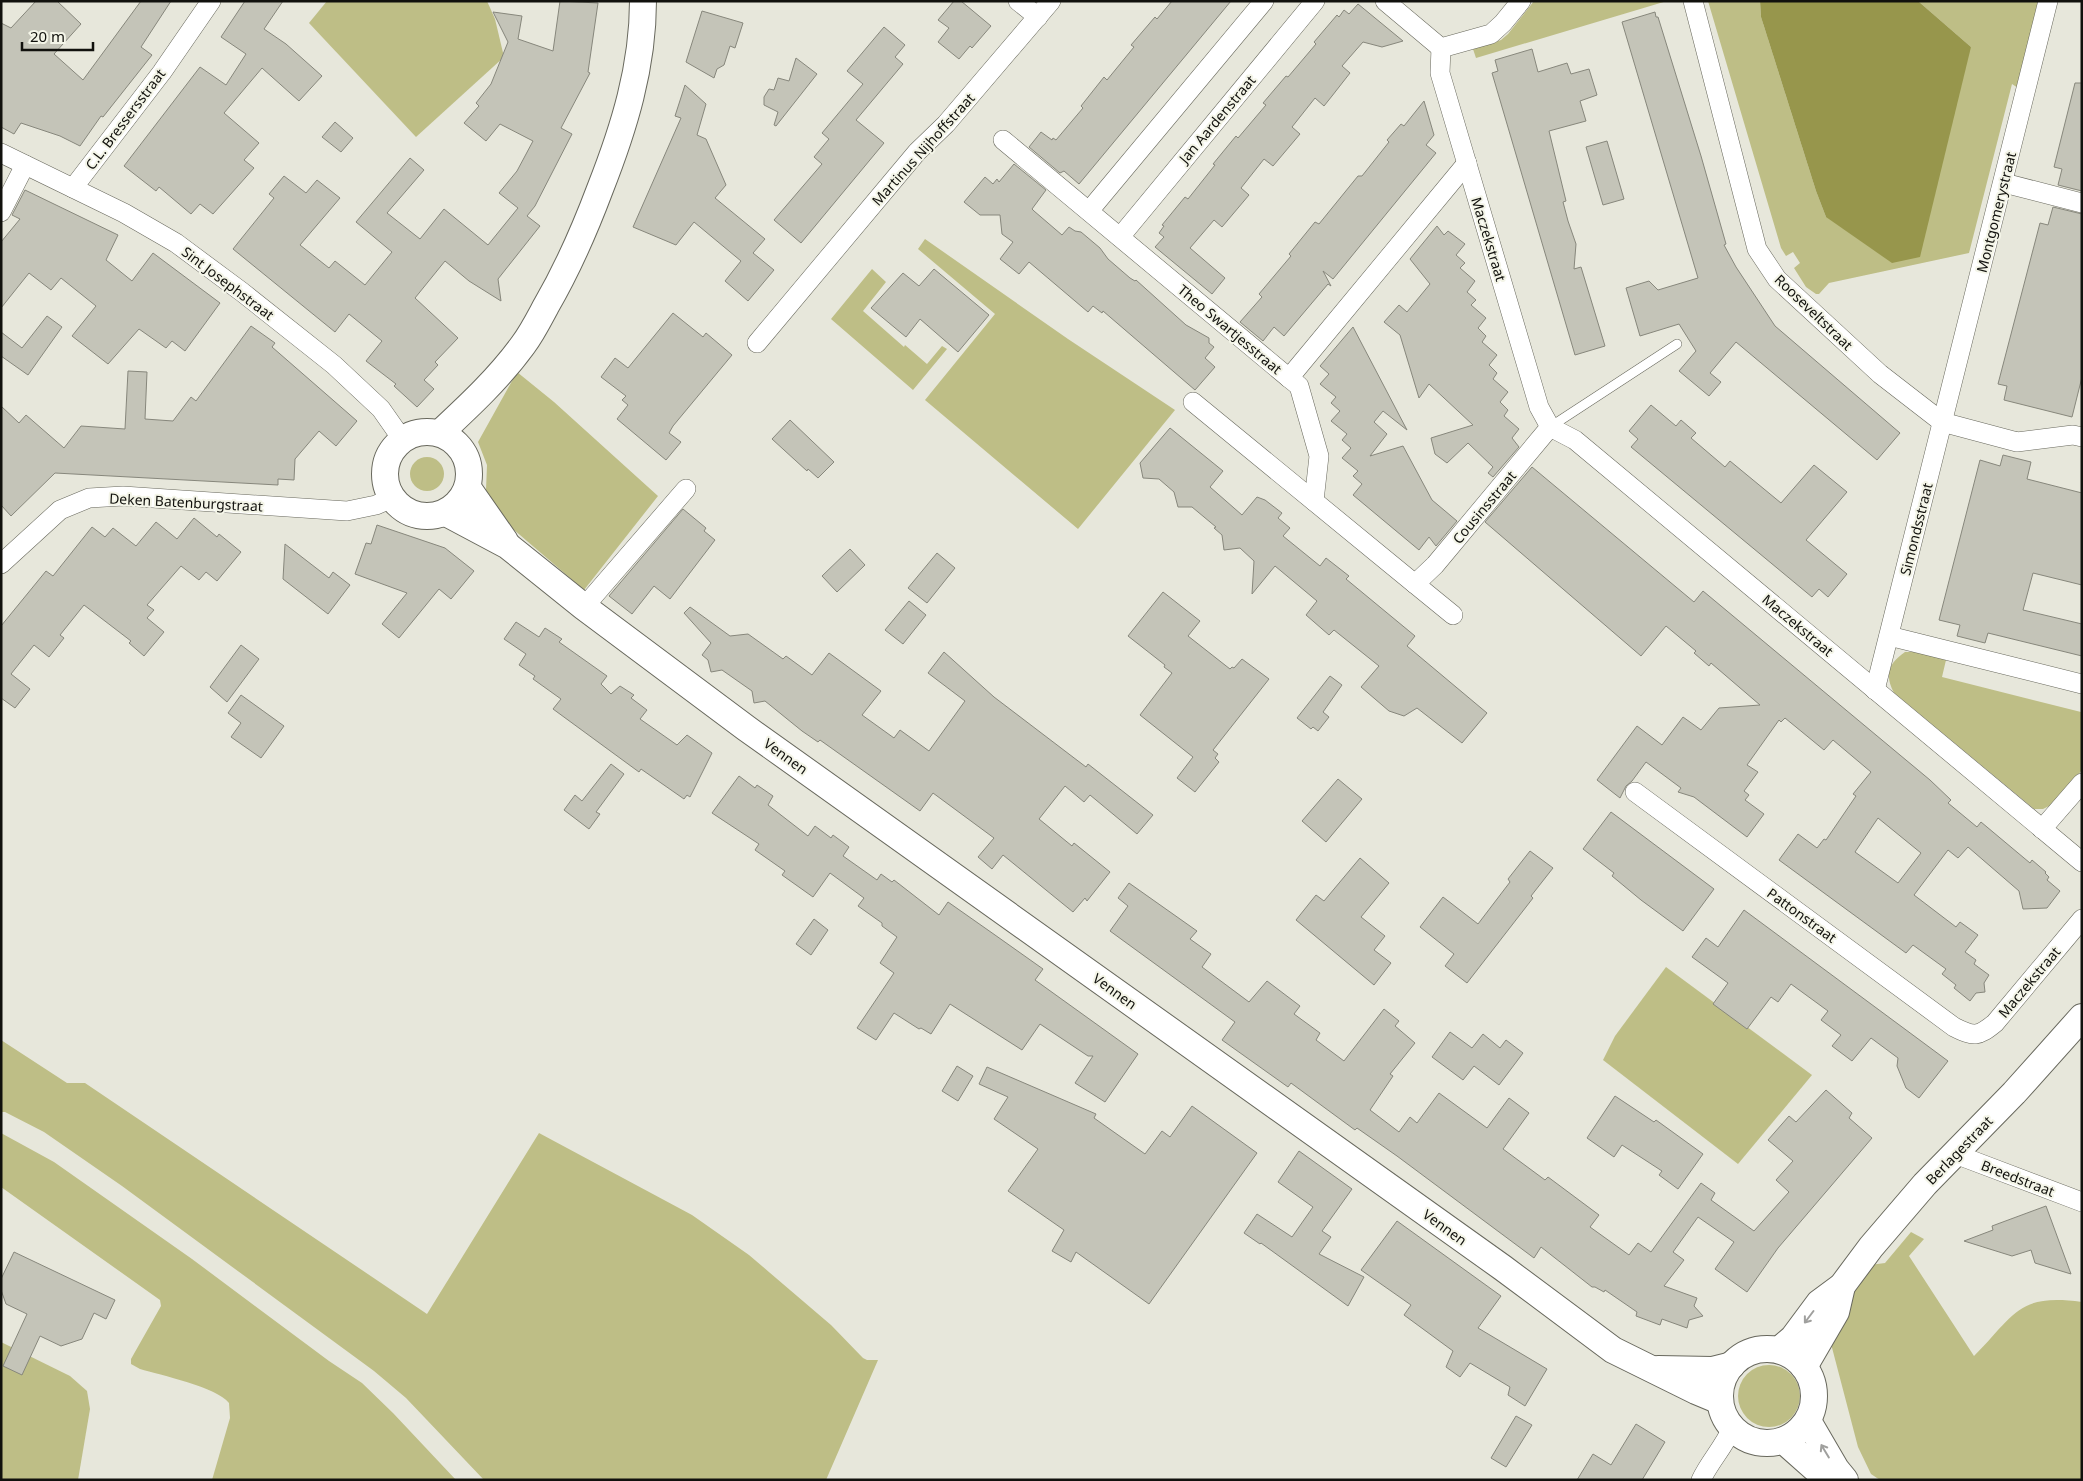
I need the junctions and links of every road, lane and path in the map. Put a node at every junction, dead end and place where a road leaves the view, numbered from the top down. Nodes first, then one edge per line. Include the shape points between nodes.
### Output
1 (211, 1) edge
2 (644, 1) edge
3 (1018, 1) edge
4 (1051, 1) edge
5 (1264, 1) edge
6 (1315, 1) edge
7 (1385, 1) edge
8 (1522, 1) edge
9 (1693, 1) edge
10 (2048, 1) edge
11 (1038, 17) junction
12 (1441, 48) junction
13 (1003, 140) dead end
14 (1, 153) edge
15 (1467, 163) junction
16 (25, 165) junction
17 (2004, 183) junction
18 (73, 188) junction
19 (2082, 203) edge
20 (1089, 211) junction
21 (1, 212) edge
22 (1120, 237) junction
23 (757, 343) dead end
24 (1677, 344) dead end
25 (1289, 378) junction
26 (486, 391) junction
27 (1193, 402) dead end
28 (1942, 422) junction
29 (1550, 427) junction
30 (440, 433) junction
31 (2082, 437) edge
32 (402, 439) junction
33 (464, 452) junction
34 (468, 488) junction
35 (686, 489) dead end
36 (392, 498) junction
37 (1314, 500) junction
38 (446, 513) junction
39 (508, 546) junction
40 (1, 564) edge
41 (1415, 584) junction
42 (584, 606) junction
43 (1453, 615) dead end
44 (1889, 636) junction
45 (2082, 684) edge
46 (1876, 690) junction
47 (2082, 783) edge
48 (1635, 792) dead end
49 (2042, 829) junction
50 (2082, 862) edge
51 (2082, 919) edge
52 (2082, 1017) edge
53 (1970, 1035) joint
54 (1955, 1154) junction
55 (2082, 1202) edge
56 (1842, 1286) junction
57 (1779, 1350) junction
58 (1732, 1365) junction
59 (1804, 1367) junction
60 (1651, 1369) junction
61 (1720, 1401) junction
62 (1808, 1421) junction
63 (1732, 1428) junction
64 (1784, 1441) junction
65 (1701, 1480) edge
66 (1828, 1480) edge
67 (1845, 1480) edge

1 - 18 street, C.L. Bressersstraat via 162,72
2 - 26 street via 643,28 631,98 614,154 582,235 564,275 524,344
3 - 11 street
4 - 11 street, Martinus Nijhoffstraat
5 - 20 street
6 - 22 street, Jan Aardenstraat
7 - 12 street
8 - 12 street via 1491,34
9 - 28 street, Rooseveltstraat via 1757,250 1777,279 1880,374
10 - 17 street, Montgomerystraat
11 - 23 street, Martinus Nijhoffstraat via 952,118 917,152
12 - 15 street, Maczekstraat via 1440,73
13 - 20 street, Theo Swartjesstraat
14 - 16 street, Sint Josephstraat
15 - 25 street, Theo Swartjesstraat
15 - 29 street, Maczekstraat via 1539,407
16 - 18 street, Sint Josephstraat
16 - 21 street
17 - 19 street
17 - 28 street, Montgomerystraat
18 - 32 street, Sint Josephstraat via 176,243 242,292 369,396
20 - 22 street, Theo Swartjesstraat
22 - 25 street, Theo Swartjesstraat
24 - 29 lane
25 - 37 street via 1299,386 1319,456
26 - 30 street
26 - 33 street
27 - 37 street
28 - 31 street, Rooseveltstraat via 2016,442 2073,435
28 - 44 street, Simondsstraat
29 - 41 street, Cousinsstraat via 1435,565
29 - 46 street, Maczekstraat via 1575,440
30 - 32 street via 423,432
30 - 33 street
32 - 36 street via 392,449 385,468 386,484
33 - 34 street via 470,471
34 - 38 street
34 - 39 street, Vennen
35 - 42 street
36 - 38 street via 403,509 419,516
36 - 40 street, Deken Batenburgstraat via 347,512 123,496 89,498 60,510
37 - 41 street
38 - 39 street, Vennen
39 - 42 street, Vennen
41 - 43 street
42 - 60 street, Vennen via 762,739 1613,1350
44 - 45 street
44 - 46 street, Simondsstraat
46 - 49 street, Maczekstraat
47 - 49 street
48 - 53 street, Pattonstraat via 1954,1027
49 - 50 street, Maczekstraat
51 - 53 street, Maczekstraat via 1995,1022 1983,1033
52 - 54 street, Berlagestraat
54 - 55 street, Breedstraat
54 - 56 street, Berlagestraat via 1871,1247
56 -> 57 street, Berlagestraat via 1819,1303 1793,1338
56 - 59 street, Berlagestraat via 1836,1312
57 - 58 street via 1754,1351
57 - 59 street
58 - 60 street, Vennen via 1712,1370
58 - 61 street via 1724,1376
59 - 62 street via 1815,1393
60 - 61 street, Vennen
61 - 63 street via 1724,1417
62 - 64 street via 1798,1433
67 -> 62 street
63 - 64 street via 1749,1440 1766,1444
63 - 65 street
64 - 66 street

